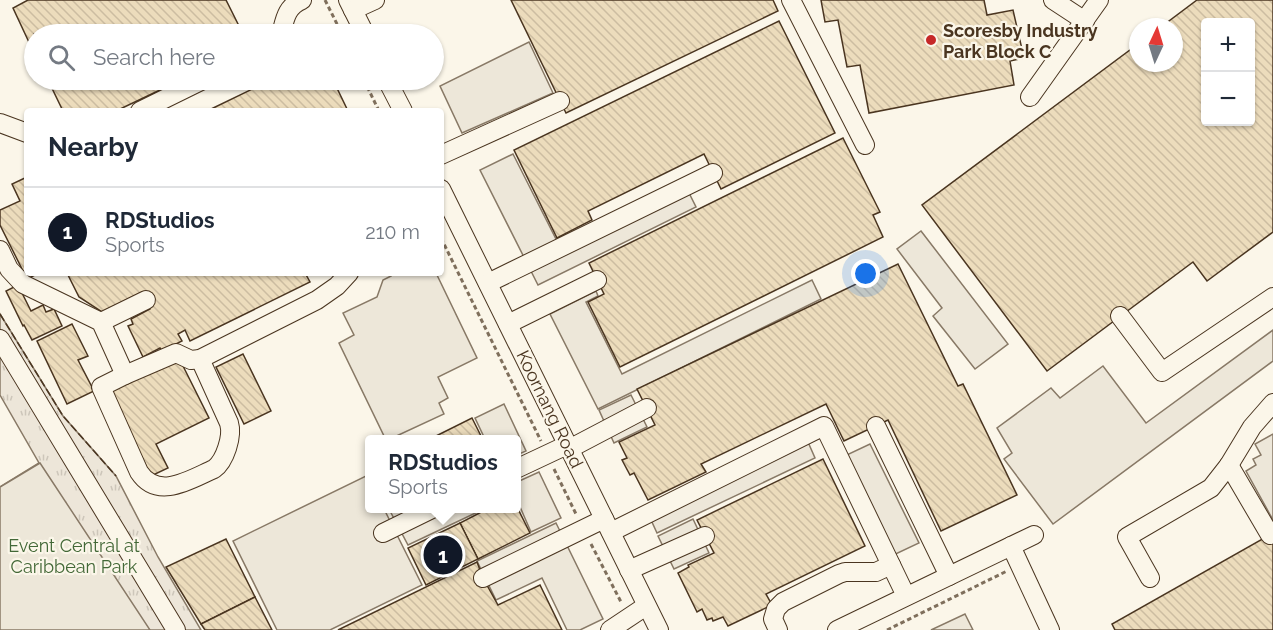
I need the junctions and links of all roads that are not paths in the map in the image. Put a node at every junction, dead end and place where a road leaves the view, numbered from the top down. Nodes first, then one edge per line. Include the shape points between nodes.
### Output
1 (302, 0) edge
2 (375, 0) edge
3 (791, 0) edge
4 (1053, 0) edge
5 (1099, 0) edge
6 (350, 5) edge
7 (1084, 21) junction
8 (284, 24) edge
9 (360, 24) edge
10 (183, 90) edge
11 (392, 90) edge
12 (1030, 97) dead end
13 (560, 101) dead end
14 (146, 108) edge
15 (401, 108) edge
16 (0, 123) edge
17 (24, 132) edge
18 (865, 145) dead end
19 (444, 154) edge
20 (713, 173) dead end
21 (444, 196) edge
22 (0, 250) edge
23 (346, 276) edge
24 (597, 280) dead end
25 (488, 284) junction
26 (1273, 297) edge
27 (146, 300) dead end
28 (1120, 316) dead end
29 (101, 322) junction
30 (508, 324) junction
31 (0, 339) edge
32 (200, 360) junction
33 (125, 375) junction
34 (1273, 404) edge
35 (647, 408) dead end
36 (876, 426) dead end
37 (568, 447) junction
38 (1229, 465) junction
39 (521, 467) edge
40 (424, 513) edge
41 (607, 526) junction
42 (383, 533) dead end
43 (1034, 535) dead end
44 (1270, 535) dead end
45 (705, 536) dead end
46 (1011, 546) junction
47 (891, 565) junction
48 (629, 570) junction
49 (949, 576) junction
50 (483, 578) dead end
51 (1150, 578) dead end
52 (906, 596) junction
53 (646, 606) junction
54 (176, 630) edge
55 (610, 630) edge
56 (658, 630) edge
57 (778, 630) edge
58 (837, 630) edge
59 (1050, 630) edge

1 - 8 street via 287,12
2 - 6 street
3 - 18 street
4 - 7 street
5 - 7 street
6 - 9 street
7 - 12 street
10 - 14 street
11 - 15 street
13 - 19 street
16 - 17 street
20 - 25 street
21 - 25 street, Koornang Road
22 - 29 street via 9,269 23,284
23 - 32 street via 317,300
24 - 30 street
25 - 30 street, Koornang Road
26 - 28 street via 1162,372
27 - 29 street
29 - 33 street
30 - 37 street, Koornang Road
31 - 54 street
32 - 33 street via 176,353
32 - 33 street via 229,423 230,437 220,465 169,487 144,479 101,387
34 - 38 street via 1252,427
35 - 37 street
36 - 49 street
37 - 39 street
37 - 41 street, Koornang Road
38 - 44 street
38 - 51 street via 1211,488 1127,537
40 - 42 street
41 - 47 street via 824,426
41 - 48 street, Koornang Road
41 - 50 street via 583,529
43 - 46 street
45 - 48 street
46 - 49 street
46 - 59 street
47 - 52 street
47 - 57 street via 876,572 839,574 783,602 773,619
48 - 53 street, Koornang Road
49 - 52 street
52 - 58 street
53 - 55 street
53 - 56 street, Koornang Road

